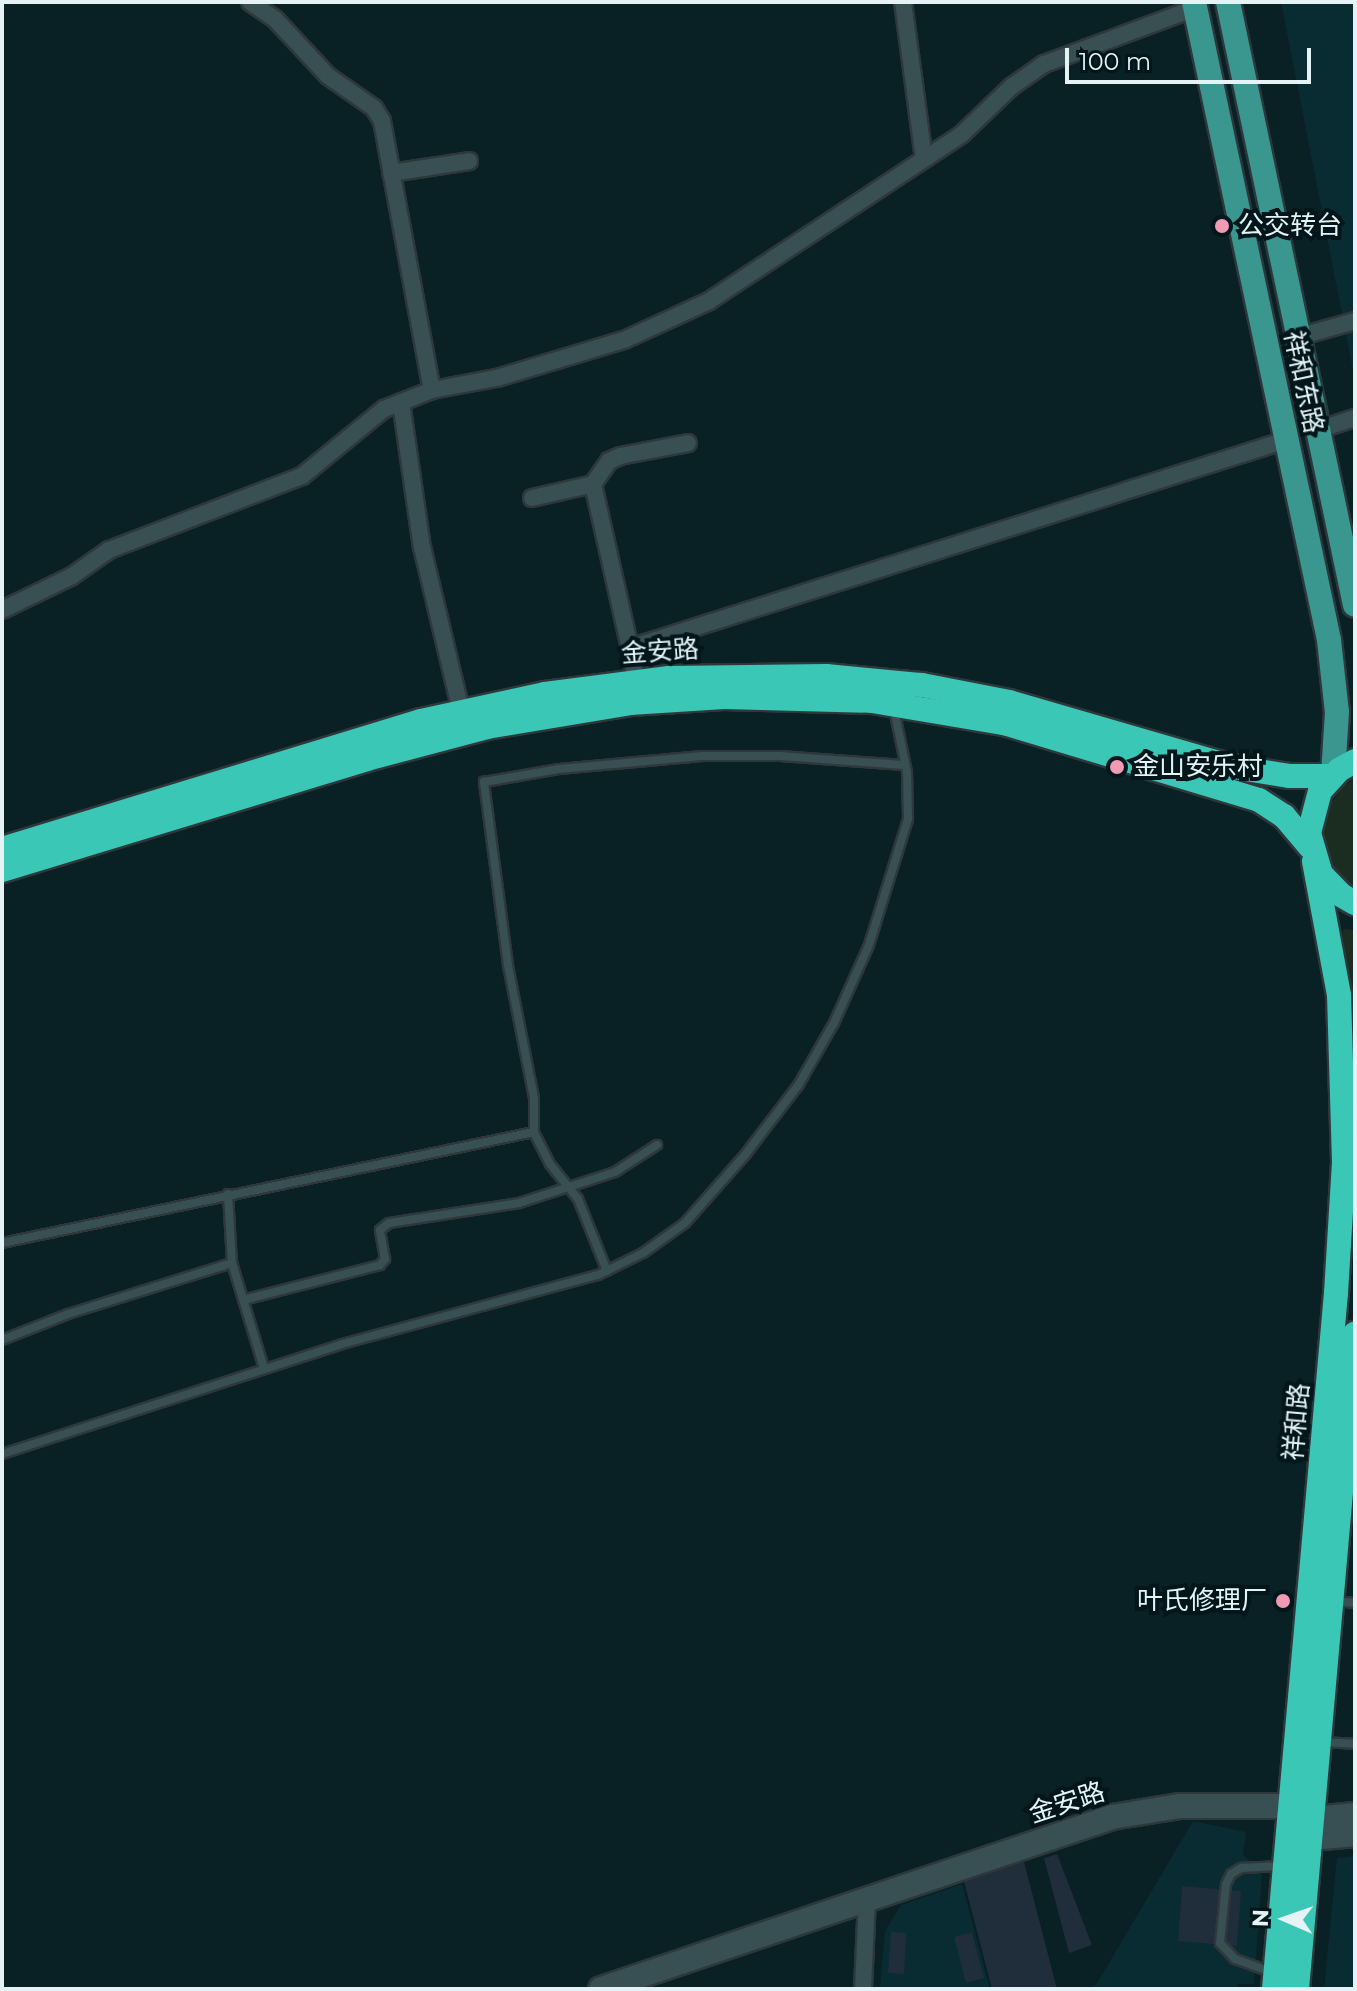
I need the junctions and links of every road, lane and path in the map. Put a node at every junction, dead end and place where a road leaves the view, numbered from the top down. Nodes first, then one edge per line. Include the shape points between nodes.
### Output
1 (250, 2) edge
2 (903, 2) edge
3 (1228, 2) edge
4 (1194, 5) edge
5 (924, 159) junction
6 (469, 161) dead end
7 (391, 173) junction
8 (1355, 321) edge
9 (1298, 337) junction
10 (432, 390) junction
11 (401, 402) junction
12 (1355, 418) edge
13 (1318, 430) junction
14 (1286, 440) junction
15 (688, 443) dead end
16 (593, 484) junction
17 (532, 498) dead end
18 (1355, 605) edge
19 (2, 610) edge
20 (630, 648) junction
21 (636, 681) junction
22 (894, 703) junction
23 (461, 711) junction
24 (1355, 761) edge
25 (904, 765) junction
26 (1333, 776) junction
27 (2, 849) edge
28 (1312, 854) junction
29 (2, 870) edge
30 (1355, 903) edge
31 (534, 1132) junction
32 (657, 1145) dead end
33 (568, 1187) junction
34 (228, 1194) junction
35 (2, 1243) edge
36 (232, 1263) junction
37 (607, 1271) junction
38 (243, 1300) junction
39 (2, 1340) edge
40 (1354, 1350) edge
41 (264, 1368) junction
42 (2, 1454) edge
43 (1350, 1458) edge
44 (1343, 1602) edge
45 (1319, 1742) junction
46 (1355, 1744) edge
47 (1355, 1815) edge
48 (1299, 1825) junction
49 (1355, 1834) edge
50 (1286, 1866) junction
51 (867, 1899) junction
52 (1275, 1981) edge
53 (601, 1989) edge
54 (863, 1989) edge
55 (1297, 1989) edge

1 - 7 street via 275,19 328,76 374,108 382,121
2 - 5 street
3 - 9 main road, 祥和东路
4 - 5 street via 1044,64 961,135
4 - 14 main road, 祥和东路
5 - 10 street via 709,301 624,340 497,378
6 - 7 street
7 - 10 street
8 - 9 street
9 - 13 main road, 祥和东路
10 - 11 street
11 - 19 street via 384,409 302,476 109,550 72,576
11 - 23 street via 422,547
12 - 13 street
13 - 18 main road, 祥和东路
14 - 20 street
14 - 26 main road, 祥和东路 via 1333,664
15 - 16 street via 620,456 609,461
16 - 17 street
16 - 20 street
20 - 21 street
21 - 23 highway, 金安路
21 - 26 highway, 金安路 via 826,676 922,685 1009,702 1233,767
22 - 25 lane
22 - 28 highway, 金安路 via 1004,723 1245,795 1284,816
22 - 29 highway, 金安路 via 724,697 549,714 426,741
23 - 27 highway, 金安路
24 - 26 highway
25 - 31 lane via 702,756 587,765 484,782 508,965 534,1098
25 - 37 lane via 908,819 884,904 817,1054 772,1120 685,1223
26 - 28 highway via 1314,804
28 - 30 highway, 金安路 via 1330,885
28 - 48 highway, 祥和路 via 1339,995 1344,1163
31 - 33 lane
31 - 34 lane
32 - 33 lane via 615,1172
33 - 37 lane via 578,1199
33 - 38 lane via 497,1208 389,1223 380,1230 385,1259 380,1265
34 - 35 lane
34 - 36 lane
36 - 38 lane
36 - 39 lane
37 - 41 lane
38 - 41 lane
40 - 43 highway, 祥和路
41 - 42 lane
43 - 44 highway, 祥和路
44 - 45 highway, 祥和路
45 - 46 lane
45 - 48 highway, 祥和路
47 - 48 street
48 - 49 street
48 - 50 highway, 祥和路
48 - 51 street, 金安路 via 1180,1806 1136,1811
48 - 55 highway, 祥和路
50 - 52 highway, 祥和路
50 - 52 lane via 1241,1868 1231,1874 1220,1943 1235,1959
51 - 53 street, 金安路
51 - 54 street

